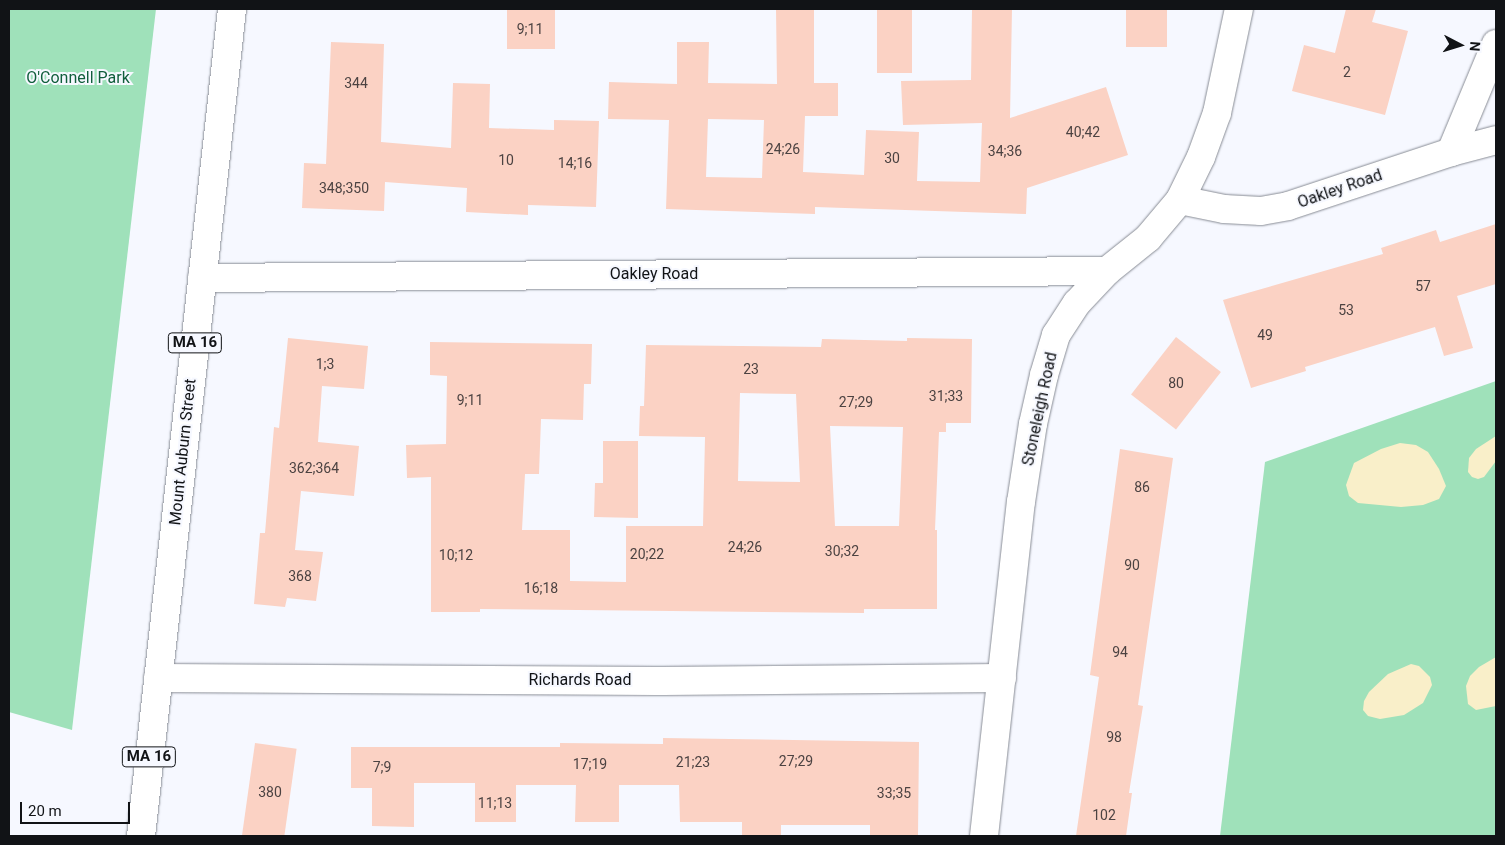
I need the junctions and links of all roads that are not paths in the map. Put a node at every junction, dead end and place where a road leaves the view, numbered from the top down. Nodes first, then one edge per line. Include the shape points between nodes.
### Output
1 (232, 9) edge
2 (1240, 9) edge
3 (1496, 44) edge
4 (1496, 140) edge
5 (1451, 152) junction
6 (1180, 200) junction
7 (1107, 271) junction
8 (202, 278) junction
9 (158, 678) junction
10 (1002, 678) junction
11 (141, 836) edge
12 (984, 836) edge

1 - 8 street, Mount Auburn Street / MA 16
2 - 6 street, Stoneleigh Road via 1217,113
3 - 5 street
4 - 5 street, Oakley Road
5 - 6 street, Oakley Road via 1288,206 1260,211 1224,209
6 - 7 street, Stoneleigh Road via 1148,238
7 - 8 street, Oakley Road
7 - 10 street, Stoneleigh Road via 1077,303 1056,335 1044,375 1022,502
8 - 9 street, Mount Auburn Street / MA 16
9 - 10 street, Richards Road via 654,681
9 - 11 street, Mount Auburn Street / MA 16
10 - 12 street, Stoneleigh Road

